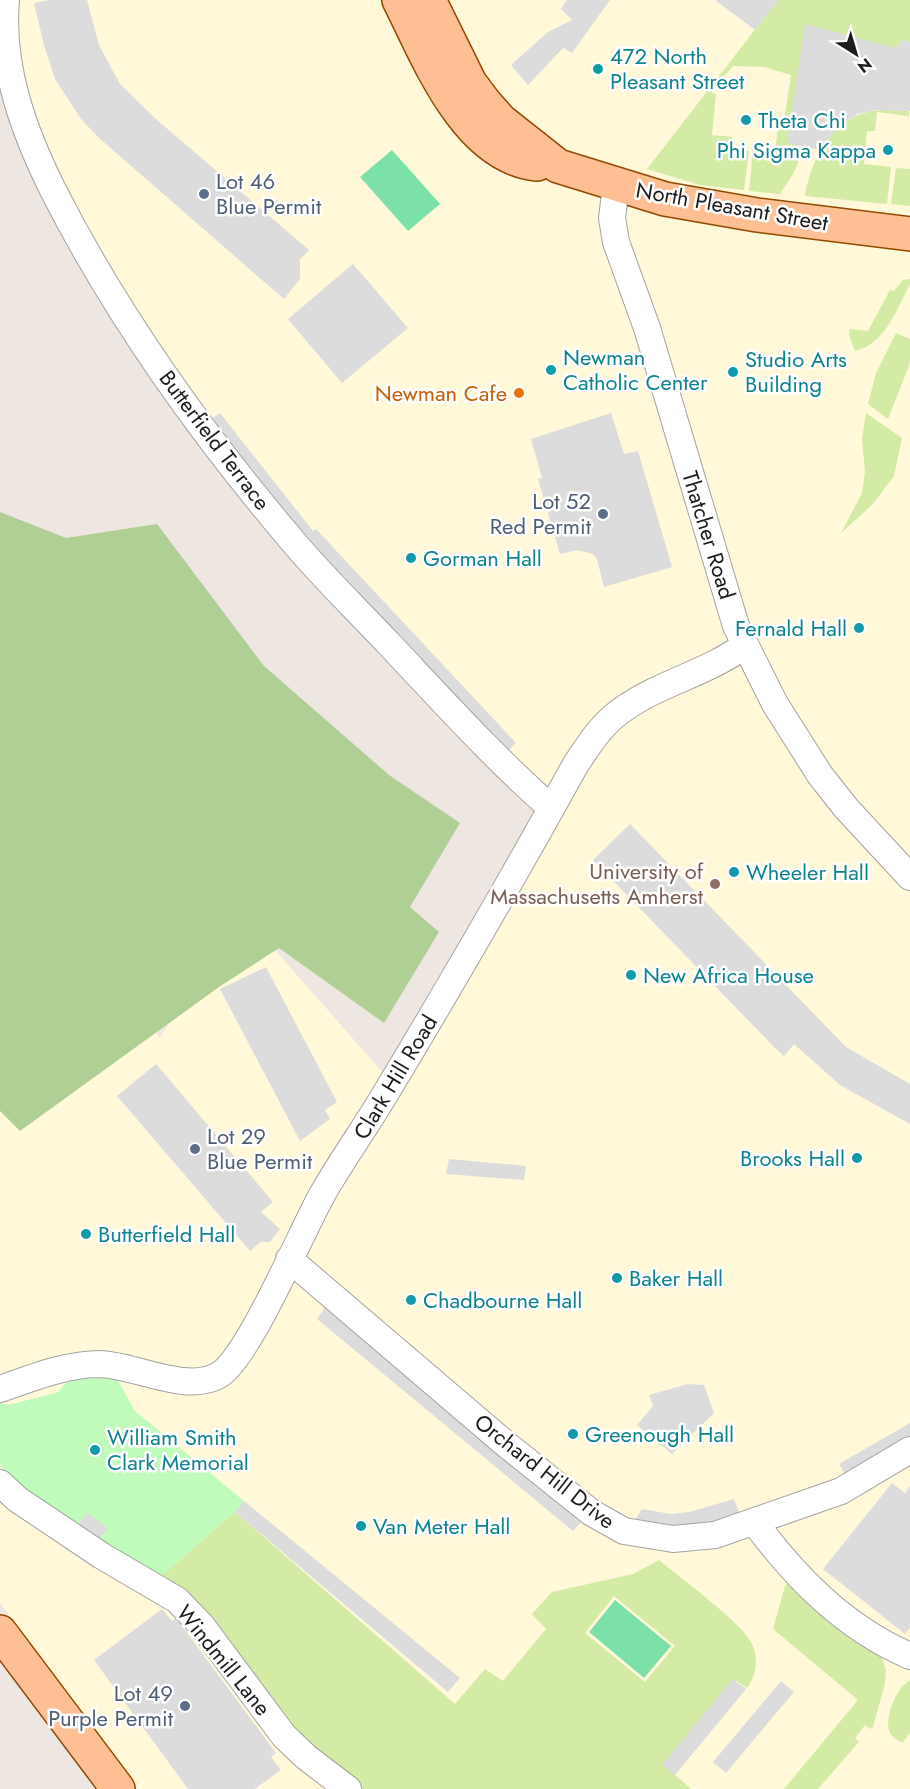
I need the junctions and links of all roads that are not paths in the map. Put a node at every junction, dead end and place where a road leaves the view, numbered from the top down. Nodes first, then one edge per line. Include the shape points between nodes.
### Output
1 (6, 0) edge
2 (399, 0) edge
3 (429, 0) edge
4 (558, 165) junction
5 (616, 185) junction
6 (910, 234) edge
7 (745, 645) junction
8 (551, 808) junction
9 (910, 877) edge
10 (289, 1259) junction
11 (0, 1389) edge
12 (910, 1450) edge
13 (0, 1483) edge
14 (754, 1522) junction
15 (0, 1632) edge
16 (910, 1656) edge
17 (118, 1789) edge
18 (348, 1789) edge

1 - 8 street, Butterfield Terrace via 2,57 30,144 74,230 160,369 297,546 503,766
2 - 4 main road, North Pleasant Street via 450,99 468,121 511,156 524,162
3 - 4 main road, North Pleasant Street via 470,83 485,104
4 - 5 main road, North Pleasant Street
5 - 6 main road, North Pleasant Street via 665,199 757,215
5 - 7 street, Thatcher Road via 612,218 616,242 632,280
7 - 8 street, Clark Hill Road via 720,663 625,707 608,721 576,764
7 - 9 street, Thatcher Road via 775,704 820,775
8 - 10 street, Clark Hill Road via 326,1189
10 - 11 street, Clark Hill Road via 240,1351 226,1370 209,1380 183,1381 121,1366 90,1365
10 - 14 street, Orchard Hill Drive via 507,1445 604,1522 624,1532 673,1539 715,1535
12 - 14 street, Orchard Hill Drive via 841,1491
13 - 18 street, Windmill Lane via 17,1499 102,1556 177,1600 202,1626 284,1736
14 - 16 street via 816,1594 870,1635
15 - 17 main road

